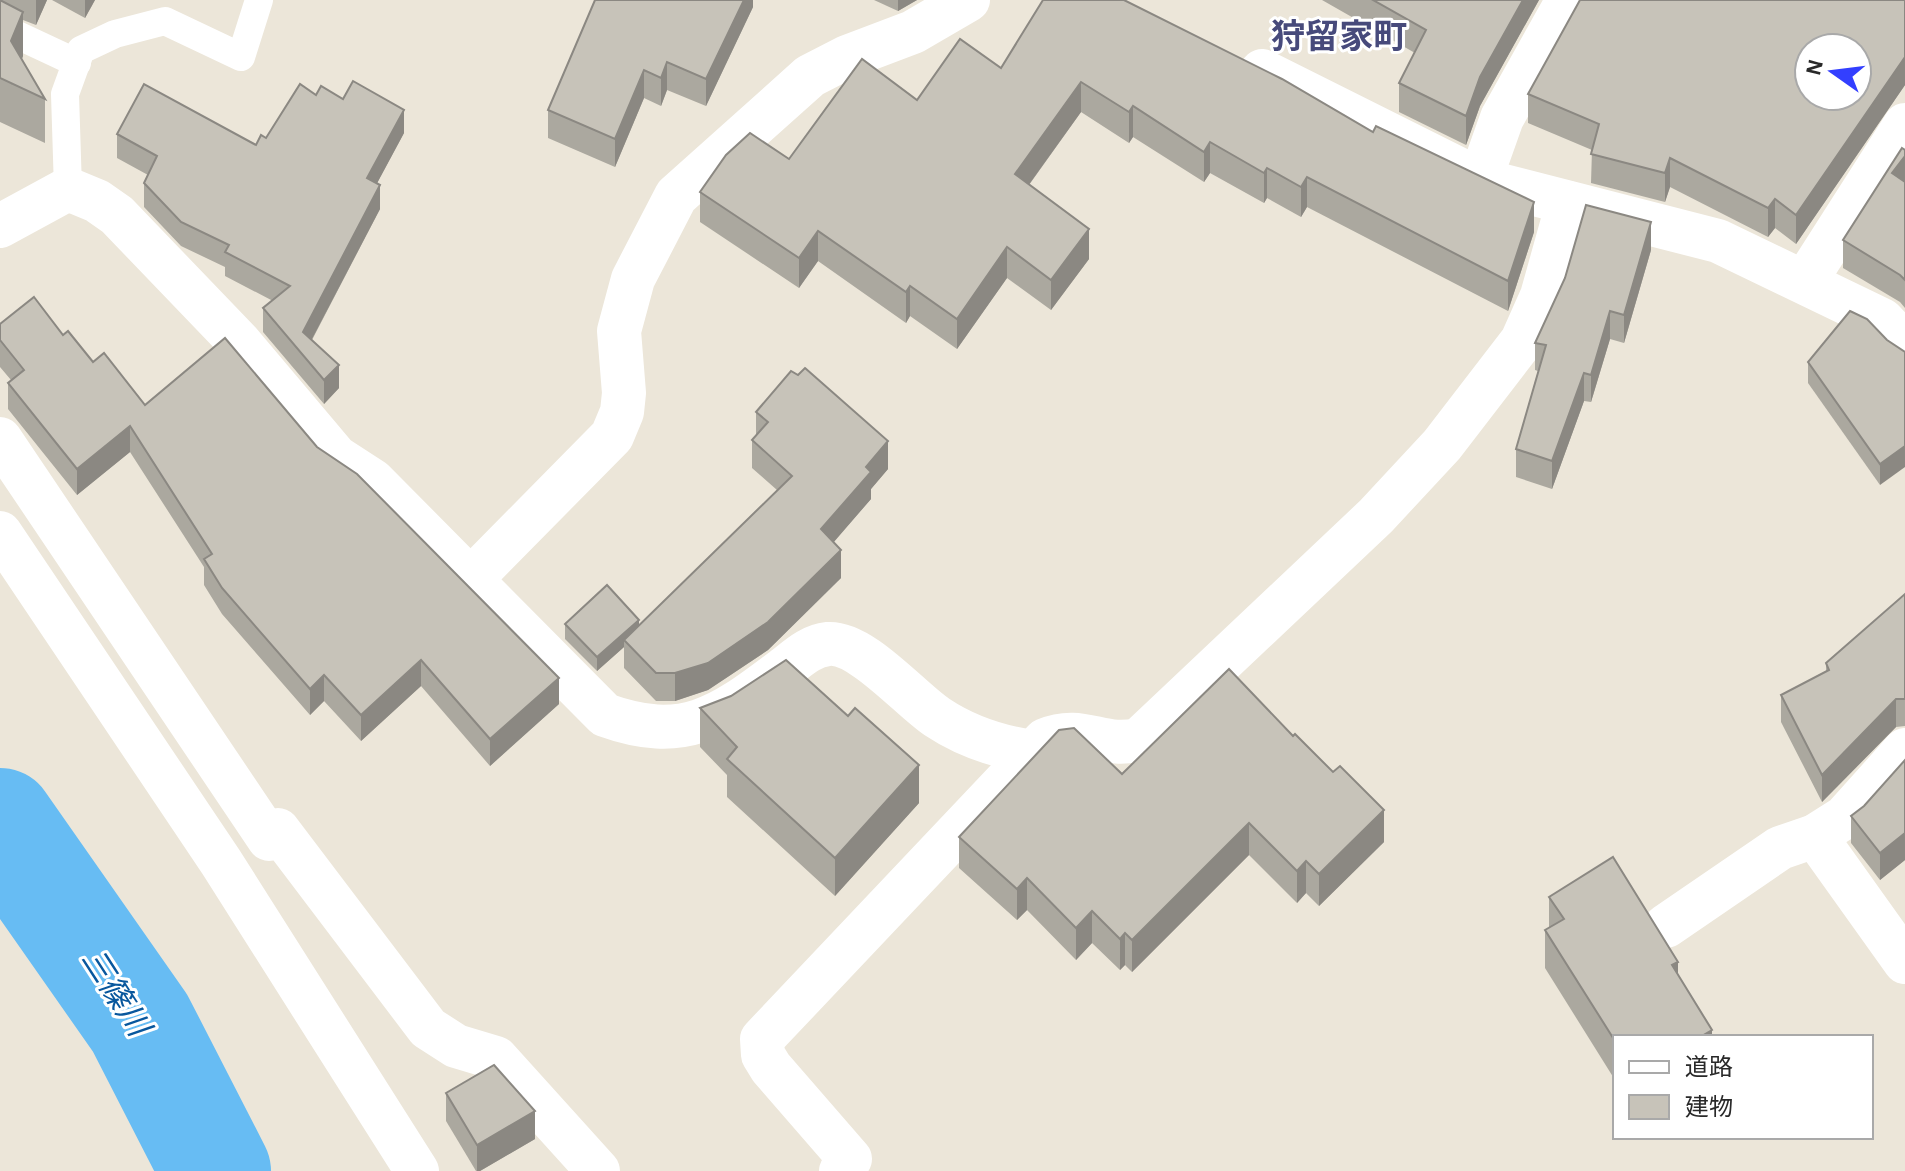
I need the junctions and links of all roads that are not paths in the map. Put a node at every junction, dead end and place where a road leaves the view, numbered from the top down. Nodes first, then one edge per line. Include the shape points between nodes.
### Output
1 (259, 0) edge
2 (968, 0) edge
3 (1568, 0) edge
4 (0, 27) edge
5 (1222, 51) edge
6 (77, 63) junction
7 (1905, 125) edge
8 (1480, 180) junction
9 (68, 189) junction
10 (1568, 203) junction
11 (0, 226) edge
12 (1806, 280) junction
13 (1905, 344) edge
14 (0, 439) edge
15 (0, 533) edge
16 (472, 578) junction
17 (1905, 750) edge
18 (1033, 752) junction
19 (1815, 836) junction
20 (1666, 926) dead end
21 (1905, 962) edge
22 (417, 1171) edge
23 (598, 1171) edge
24 (841, 1171) edge

1 - 6 lane via 241,57 165,21 115,34 81,50
2 - 16 street via 913,32 810,76 676,196 633,279 619,331 624,393 612,436
3 - 8 street via 1502,118
4 - 6 lane
5 - 8 street
6 - 9 lane via 65,94
7 - 12 street
8 - 10 street
9 - 11 street
9 - 16 street via 117,215 239,342 336,457 373,481
10 - 12 street via 1718,241
10 - 18 street via 1542,296 1522,341 1442,445 1376,516 1140,739 1122,745 1064,732
12 - 13 street via 1882,320
14 - 23 street via 269,839 278,830 428,1028 456,1046 496,1058
15 - 22 street via 221,862
16 - 18 street via 605,715 636,726 677,728 714,717 811,649 831,644 856,652 937,717 994,747
17 - 19 street via 1845,817
18 - 24 street via 762,1039 771,1068 850,1159
19 - 20 street via 1780,848
19 - 21 street

